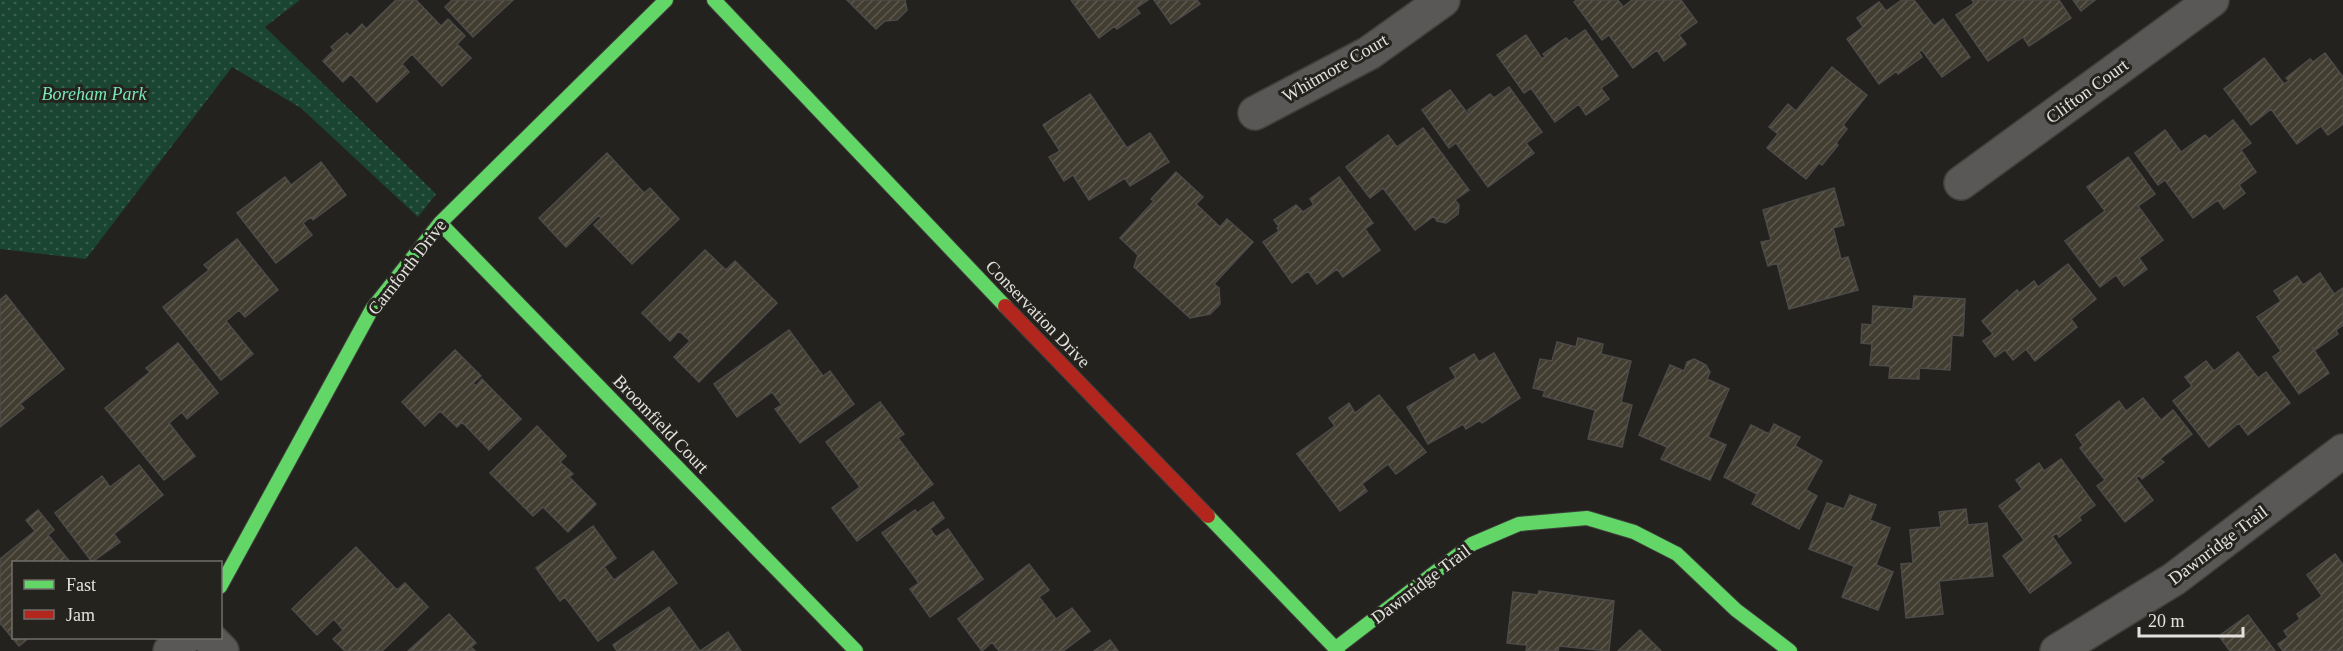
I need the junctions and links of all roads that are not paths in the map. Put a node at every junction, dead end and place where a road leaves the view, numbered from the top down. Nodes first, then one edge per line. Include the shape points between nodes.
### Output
1 (666, 0) edge
2 (714, 0) edge
3 (1443, 0) edge
4 (2212, 0) edge
5 (1255, 113) dead end
6 (1961, 183) dead end
7 (440, 223) junction
8 (2343, 451) edge
9 (222, 583) edge
10 (184, 639) edge
11 (210, 639) edge
12 (1337, 650) edge
13 (170, 651) edge
14 (222, 651) edge
15 (856, 651) edge
16 (1790, 651) edge
17 (2057, 651) edge

1 - 7 street, Carnforth Drive
2 - 12 street, Conservation Drive
3 - 5 street, Whitmore Court via 1369,53
4 - 6 street, Clifton Court
7 - 9 street, Carnforth Drive via 372,309
7 - 15 street, Broomfield Court
8 - 17 street, Dawnridge Trail via 2174,579
10 - 13 street
11 - 14 street
12 - 16 street, Dawnridge Trail via 1472,544 1519,524 1587,518 1634,532 1677,554 1736,610

